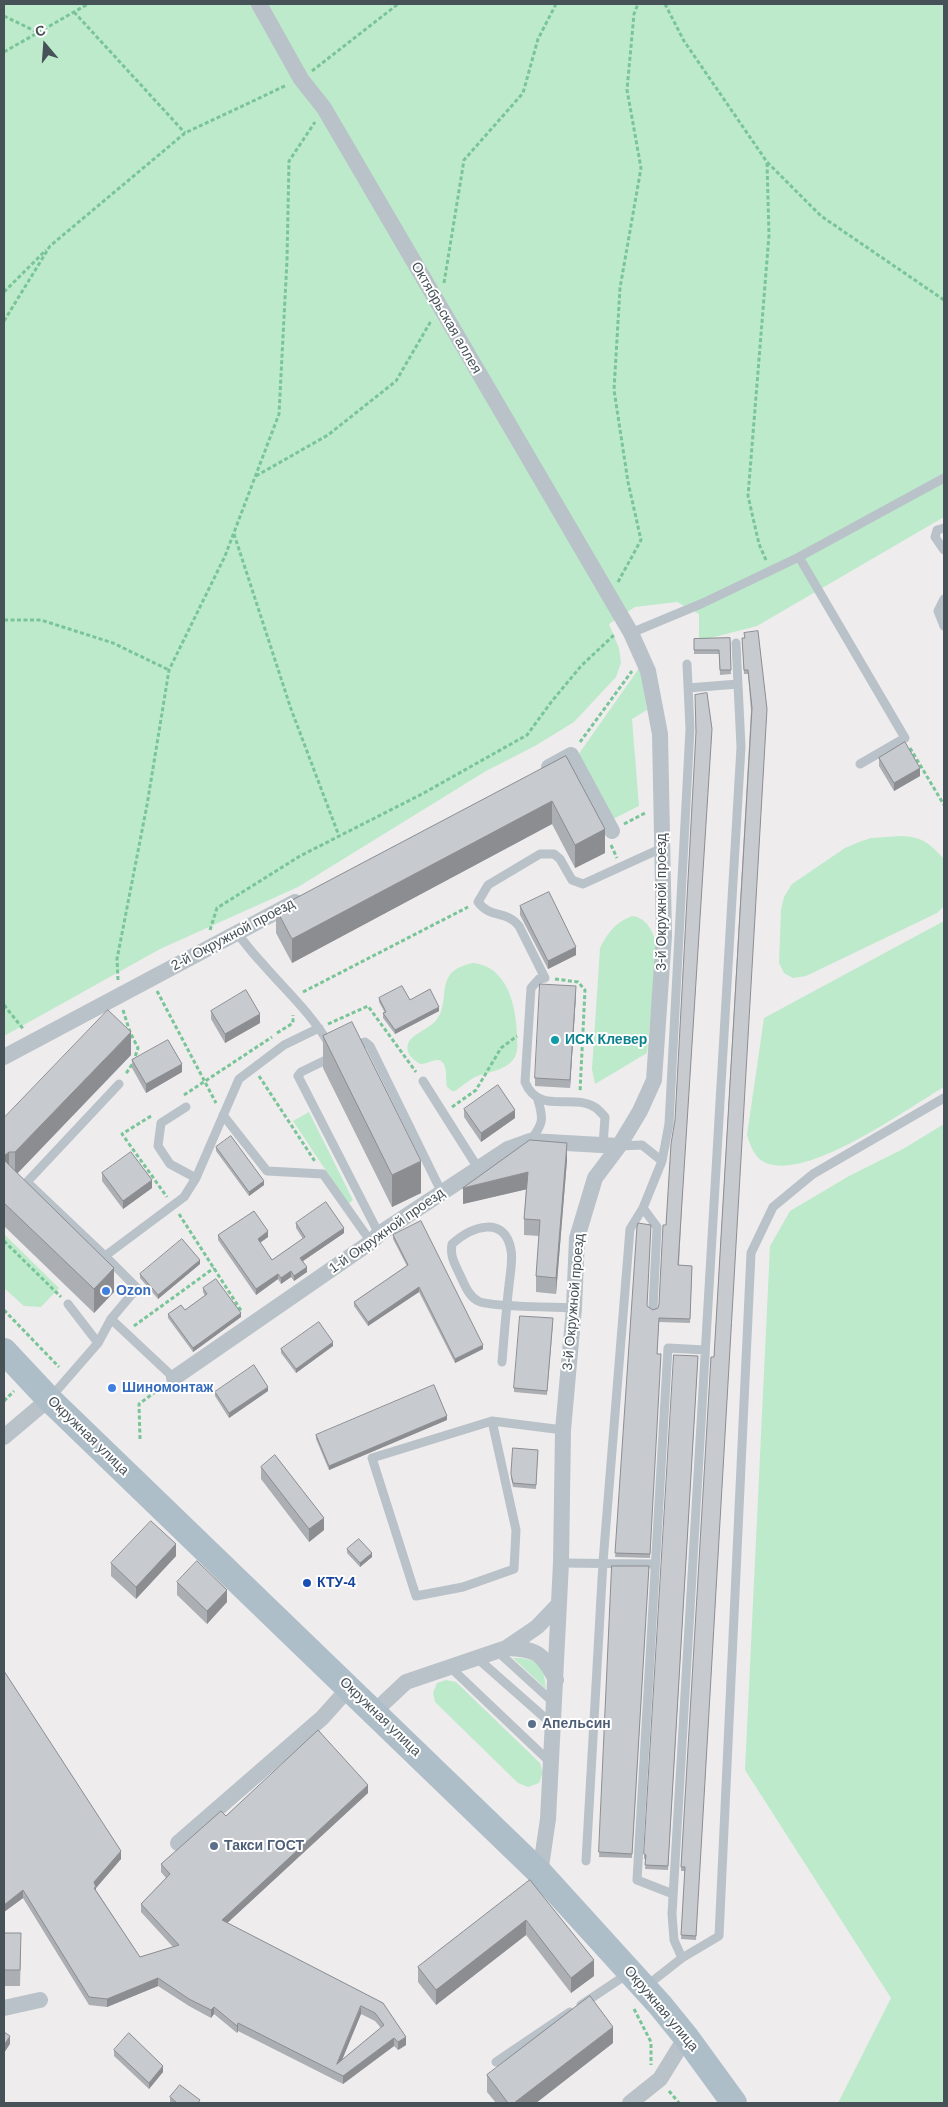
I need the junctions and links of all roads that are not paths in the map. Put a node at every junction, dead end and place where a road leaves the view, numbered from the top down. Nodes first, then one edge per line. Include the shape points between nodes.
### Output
1 (258, 4) edge
2 (944, 478) edge
3 (944, 528) edge
4 (944, 550) edge
5 (799, 557) junction
6 (944, 599) edge
7 (944, 626) edge
8 (628, 629) junction
9 (736, 643) dead end
10 (687, 664) dead end
11 (738, 684) junction
12 (688, 688) junction
13 (860, 764) dead end
14 (536, 774) edge
15 (612, 831) dead end
16 (662, 848) junction
17 (307, 895) edge
18 (237, 933) junction
19 (319, 1028) junction
20 (335, 1056) junction
21 (4, 1057) edge
22 (423, 1081) dead end
23 (119, 1084) road end
24 (944, 1098) edge
25 (538, 1100) junction
26 (186, 1107) dead end
27 (223, 1114) junction
28 (530, 1140) junction
29 (611, 1146) junction
30 (662, 1161) junction
31 (478, 1168) junction
32 (196, 1178) junction
33 (442, 1193) junction
34 (644, 1208) junction
35 (375, 1238) junction
36 (105, 1256) junction
37 (68, 1304) road end
38 (507, 1304) junction
39 (574, 1308) junction
40 (652, 1308) edge
41 (112, 1319) junction
42 (98, 1343) junction
43 (705, 1350) junction
44 (4, 1351) edge
45 (502, 1362) dead end
46 (174, 1378) joint
47 (49, 1399) junction
48 (492, 1421) junction
49 (563, 1430) junction
50 (4, 1437) edge
51 (603, 1562) junction
52 (561, 1563) junction
53 (654, 1564) junction
54 (559, 1604) junction
55 (501, 1649) junction
56 (477, 1658) junction
57 (450, 1667) junction
58 (556, 1680) junction
59 (349, 1688) junction
60 (554, 1703) junction
61 (374, 1712) junction
62 (553, 1725) junction
63 (552, 1763) junction
64 (178, 1843) dead end
65 (586, 1861) dead end
66 (540, 1873) junction
67 (673, 1894) junction
68 (682, 1958) junction
69 (638, 1979) junction
70 (40, 2000) dead end
71 (4, 2008) edge
72 (686, 2037) junction
73 (496, 2062) dead end
74 (630, 2103) edge
75 (734, 2103) edge

1 - 8 street, Октябрьская аллея via 301,79 324,108
2 - 5 lane
3 - 4 lane via 937,530 935,537
5 - 8 lane via 703,603
5 - 13 lane via 904,738
6 - 7 lane via 938,611
8 - 16 street, 3-й Окружной проезд via 648,671 660,734
9 - 11 lane
10 - 12 lane
11 - 12 lane
11 - 43 lane via 741,746
12 - 30 lane via 689,738 671,1095
14 - 15 street via 571,755
16 - 25 lane via 583,884 572,880 554,854 540,854 488,885 478,902 490,914 514,920 544,978 538,979 530,988 525,1082
16 - 29 street, 3-й Окружной проезд via 664,936 654,1080 640,1111
17 - 18 street, 2-й Окружной проезд
18 - 19 lane
18 - 21 street, 2-й Окружной проезд
19 - 20 lane
19 - 27 lane via 284,1045 238,1079
20 - 33 lane via 360,1043 368,1044
20 - 35 lane via 298,1076
22 - 31 lane
23 - 36 lane via 22,1182
24 - 68 lane via 813,1174 773,1207 751,1253 719,1936
25 - 28 lane via 543,1115
25 - 29 lane via 596,1107 605,1117
26 - 32 lane via 161,1123 158,1146 170,1164
27 - 32 lane
27 - 35 lane via 267,1171 323,1174
28 - 29 street, 1-й Окружной проезд
28 - 31 street, 1-й Окружной проезд via 508,1149
29 - 30 lane via 642,1145
29 - 39 street, 3-й Окружной проезд via 595,1178 577,1238
30 - 34 lane
31 - 33 street, 1-й Окружной проезд
32 - 36 lane via 174,1206
33 - 35 street, 1-й Окружной проезд
34 - 40 lane via 657,1227
34 - 51 lane via 630,1229
35 - 46 street, 1-й Окружной проезд
36 - 41 lane via 137,1288
37 - 42 lane
38 - 38 lane via 483,1303 471,1296 452,1258 452,1244 458,1239 485,1226 496,1227 504,1233 512,1252
38 - 39 lane
38 - 45 lane
39 - 49 street, 3-й Окружной проезд
41 - 42 lane
41 - 46 lane
42 - 47 lane
43 - 53 lane via 668,1348
43 - 67 lane
44 - 47 main road, Окружная улица
47 - 50 street
47 - 59 main road, Окружная улица
48 - 48 lane via 372,1458 416,1596 463,1587 514,1569 516,1530
48 - 49 lane
49 - 52 street, 3-й Окружной проезд
51 - 52 lane
51 - 53 lane
51 - 65 lane
52 - 54 street, 3-й Окружной проезд
53 - 67 lane via 637,1880
54 - 55 street via 538,1627
54 - 58 street, 3-й Окружной проезд
55 - 56 street
55 - 58 street via 529,1648 546,1660
55 - 60 lane
56 - 57 street
56 - 62 lane
57 - 61 street via 406,1682
57 - 63 lane
58 - 60 street, 3-й Окружной проезд
59 - 61 main road, Окружная улица
59 - 64 street via 322,1718
60 - 62 street, 3-й Окружной проезд
61 - 66 main road, Окружная улица
62 - 63 street, 3-й Окружной проезд
63 - 66 street, 3-й Окружной проезд
66 - 69 main road, Окружная улица
67 - 68 lane via 674,1940
68 - 69 lane
69 - 72 main road, Окружная улица
69 - 73 lane
70 - 71 street
72 - 74 street via 660,2079
72 - 75 main road, Окружная улица

